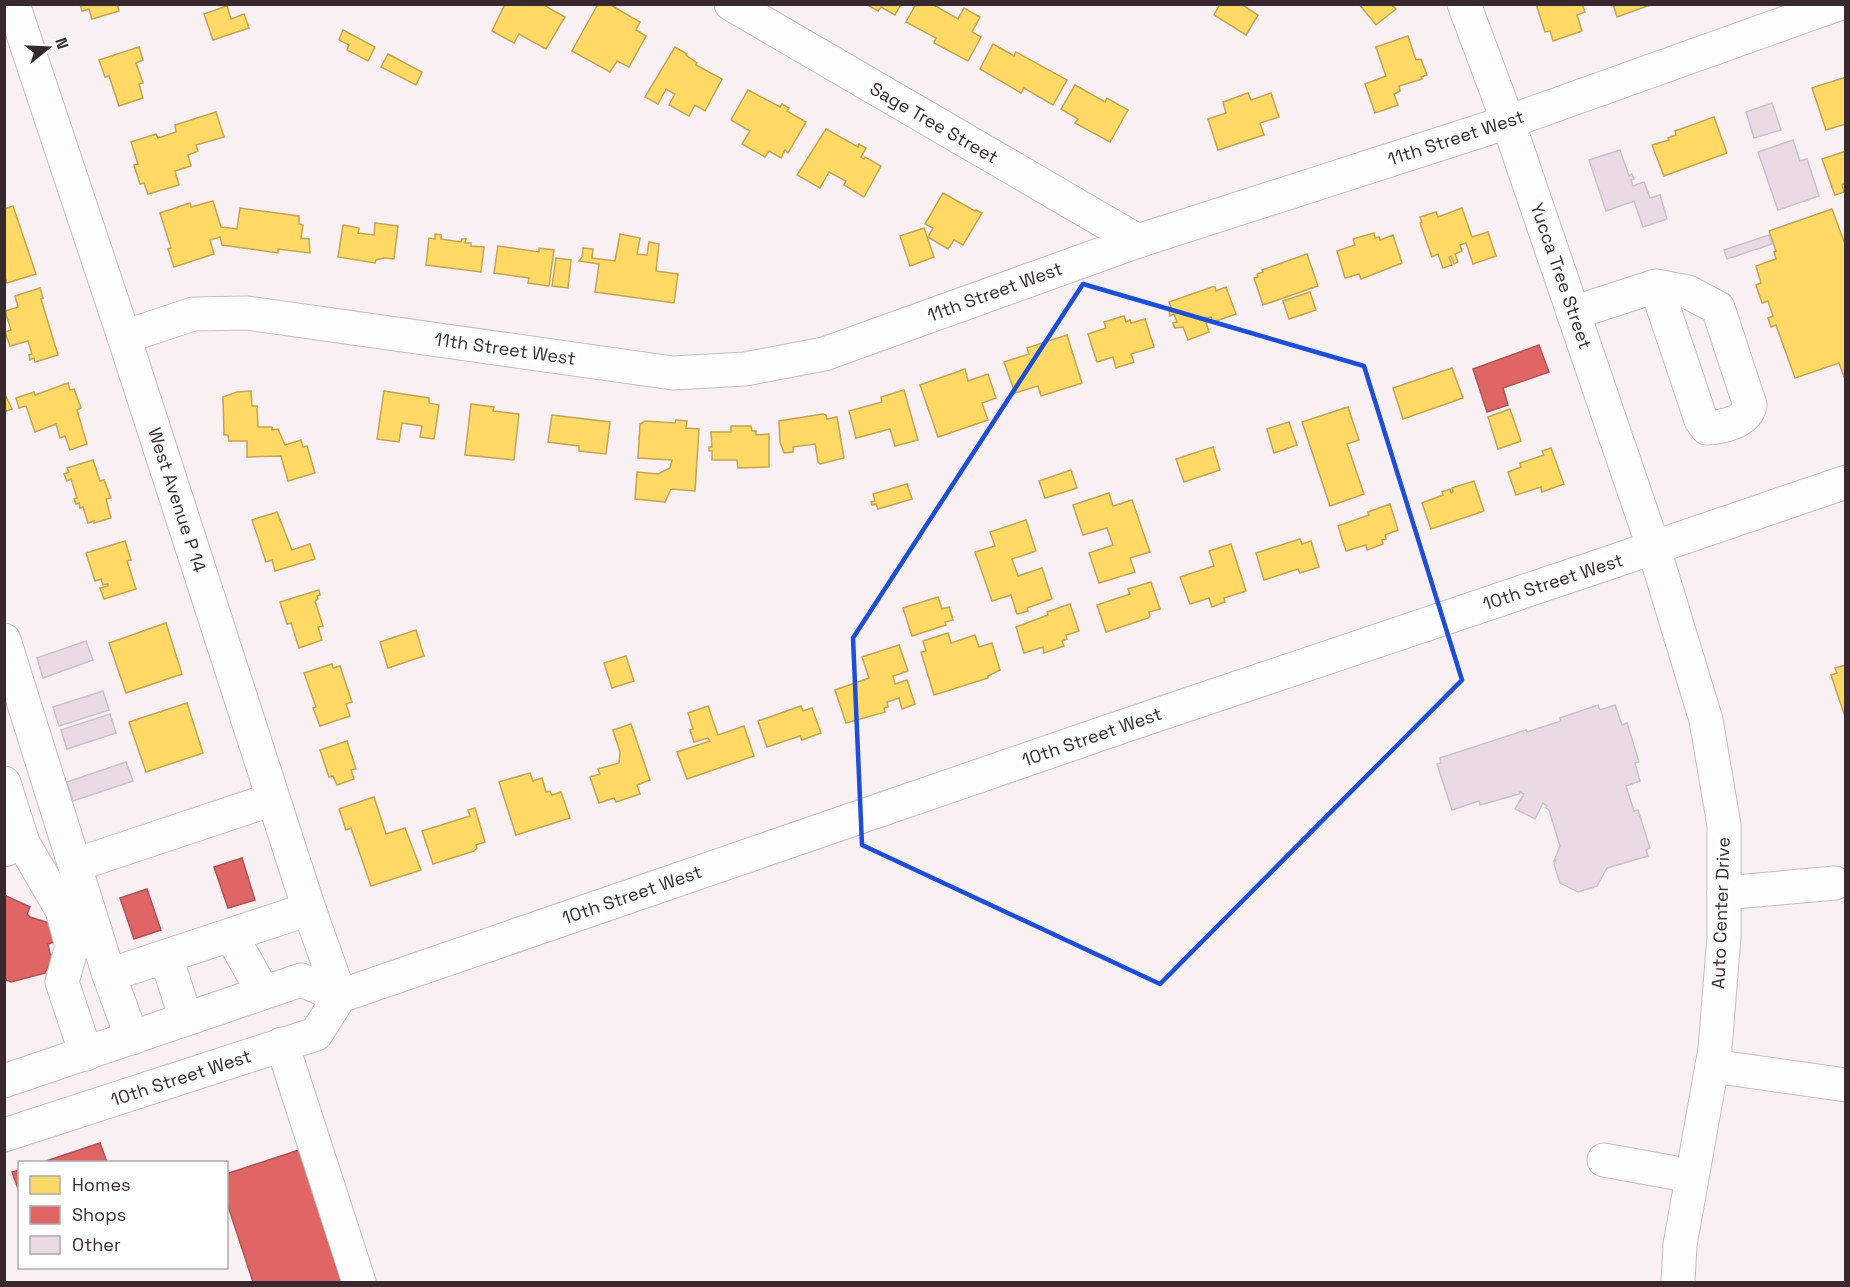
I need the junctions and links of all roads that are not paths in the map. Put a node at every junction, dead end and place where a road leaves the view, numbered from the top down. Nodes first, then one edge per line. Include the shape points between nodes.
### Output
1 (13, 4) edge
2 (731, 4) edge
3 (1464, 4) edge
4 (1838, 4) edge
5 (1508, 122) junction
6 (1138, 241) junction
7 (1656, 286) junction
8 (1573, 313) junction
9 (124, 337) junction
10 (1845, 482) edge
11 (1654, 549) junction
12 (4, 640) edge
13 (4, 783) edge
14 (273, 799) junction
15 (14, 846) edge
16 (75, 865) junction
17 (1835, 883) dead end
18 (1724, 893) junction
19 (309, 909) junction
20 (231, 935) junction
21 (166, 957) junction
22 (109, 975) junction
23 (263, 992) junction
24 (340, 996) junction
25 (186, 1019) junction
26 (132, 1038) junction
27 (282, 1044) junction
28 (86, 1053) junction
29 (1712, 1066) junction
30 (4, 1081) edge
31 (1845, 1085) edge
32 (4, 1136) edge
33 (1604, 1160) dead end
34 (1692, 1176) junction
35 (359, 1282) edge
36 (1678, 1282) edge

1 - 9 street, West Avenue P 14
2 - 6 street, Sage Tree Street
3 - 5 street, Yucca Tree Street
4 - 5 street, 11th Street West
5 - 6 street, 11th Street West
5 - 8 street, Yucca Tree Street
6 - 9 street, 11th Street West via 824,354 745,369 673,373 247,313 193,314
7 - 7 street via 1701,420 1707,428 1743,418 1750,405 1718,308 1688,292
7 - 8 street
8 - 11 street, Yucca Tree Street
9 - 14 street, West Avenue P 14
10 - 11 street, 10th Street West
11 - 18 street, Auto Center Drive via 1706,720 1724,825
11 - 24 street, 10th Street West via 1096,735
12 - 16 street
13 - 15 street
14 - 16 street
14 - 19 street, West Avenue P 14
15 - 28 street via 62,910 72,946 62,982
16 - 22 street
17 - 18 street
18 - 29 street, Auto Center Drive
19 - 20 street
19 - 24 street, West Avenue P 14
20 - 21 street
20 - 23 street
21 - 22 street
21 - 25 street
22 - 26 street
23 - 24 street via 301,980
23 - 25 street
24 - 27 street, 10th Street West via 316,1034
25 - 26 street
26 - 28 street
27 - 32 street, 10th Street West
27 - 35 street
28 - 30 street
29 - 31 street
29 - 34 street, Auto Center Drive
33 - 34 street
34 - 36 street, Auto Center Drive

